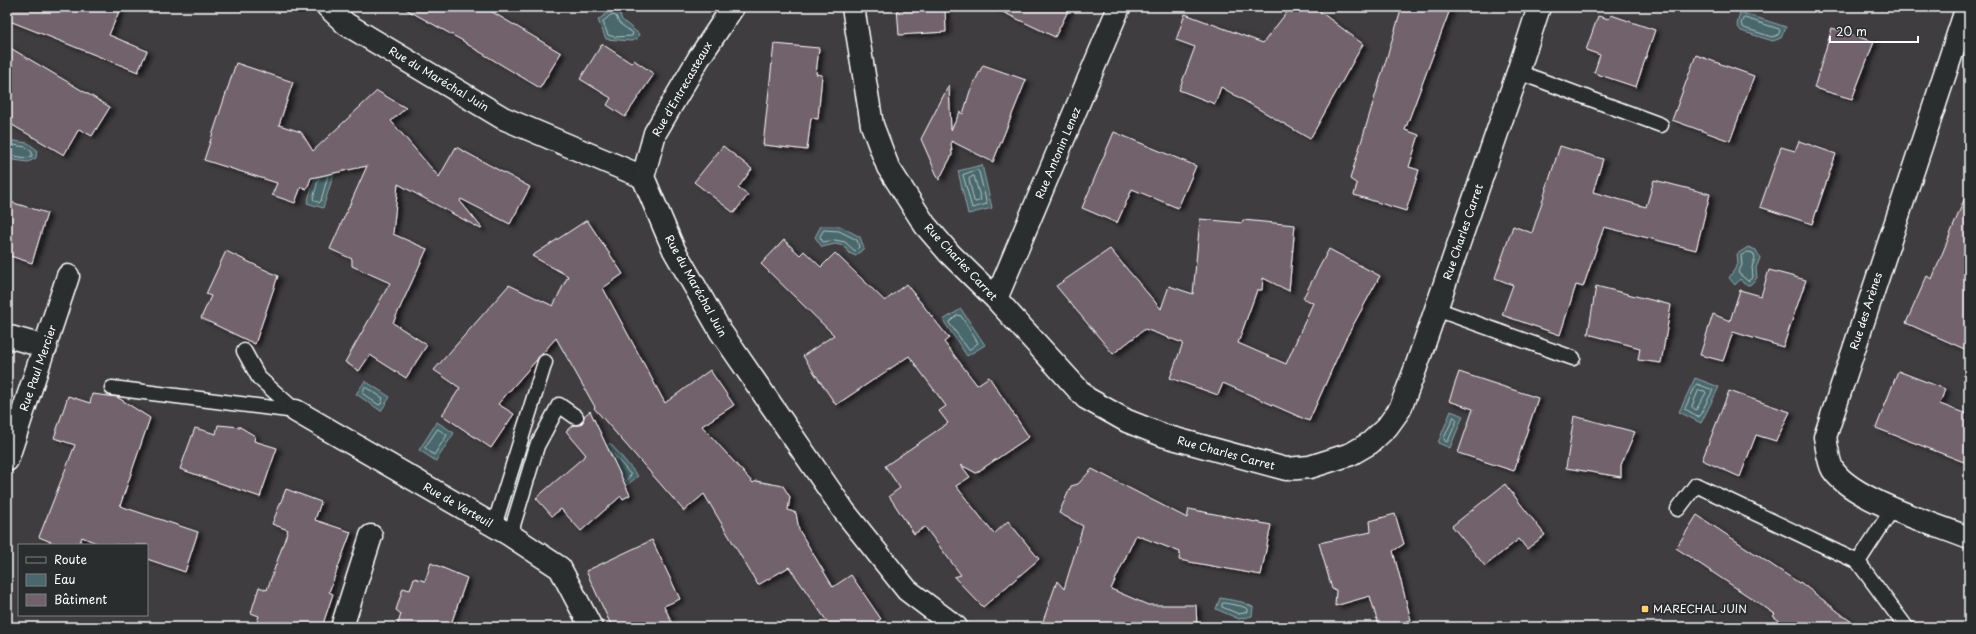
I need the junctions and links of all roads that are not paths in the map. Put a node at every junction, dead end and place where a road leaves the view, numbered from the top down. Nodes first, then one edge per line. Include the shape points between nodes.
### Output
1 (328, 7) edge
2 (733, 7) edge
3 (853, 7) edge
4 (1119, 7) edge
5 (1539, 7) edge
6 (1967, 7) edge
7 (1518, 72) junction
8 (1661, 124) dead end
9 (643, 177) junction
10 (68, 276) dead end
11 (996, 299) junction
12 (1436, 309) junction
13 (7, 336) edge
14 (46, 347) junction
15 (244, 351) dead end
16 (1573, 358) dead end
17 (545, 362) dead end
18 (112, 388) dead end
19 (296, 412) junction
20 (576, 417) dead end
21 (7, 460) edge
22 (1893, 508) junction
23 (1678, 509) dead end
24 (502, 530) junction
25 (371, 536) dead end
26 (1969, 538) edge
27 (1858, 562) junction
28 (342, 627) edge
29 (591, 627) edge
30 (956, 627) edge
31 (1906, 627) edge

1 - 9 street, Rue du Maréchal Juin via 346,24 503,118
2 - 9 street, Rue d'Entrecasteaux via 655,132
3 - 11 street, Rue Charles Carret via 872,125 888,167 925,225 950,254
4 - 11 street, Rue Antonin Lenez
5 - 7 street, Rue Charles Carret
6 - 22 street, Rue des Arènes via 1825,437 1832,469 1852,489
7 - 8 lane
7 - 12 street, Rue Charles Carret
9 - 30 street, Rue du Maréchal Juin via 674,250 720,332 844,511 907,590
10 - 14 street, Rue Paul Mercier
11 - 12 street, Rue Charles Carret via 1086,398 1127,421 1165,436 1286,469 1310,466 1351,454 1370,443 1387,427 1400,409
12 - 16 lane
13 - 14 street
14 - 21 street, Rue Paul Mercier
15 - 19 lane via 259,378
17 - 24 lane
18 - 19 lane
19 - 24 street, Rue de Verteuil
20 - 24 lane via 559,405 537,446
22 - 26 street, Rue des Arènes
22 - 27 lane
23 - 27 lane via 1696,485
24 - 29 street, Rue de Verteuil via 560,568
25 - 28 street
27 - 31 lane

